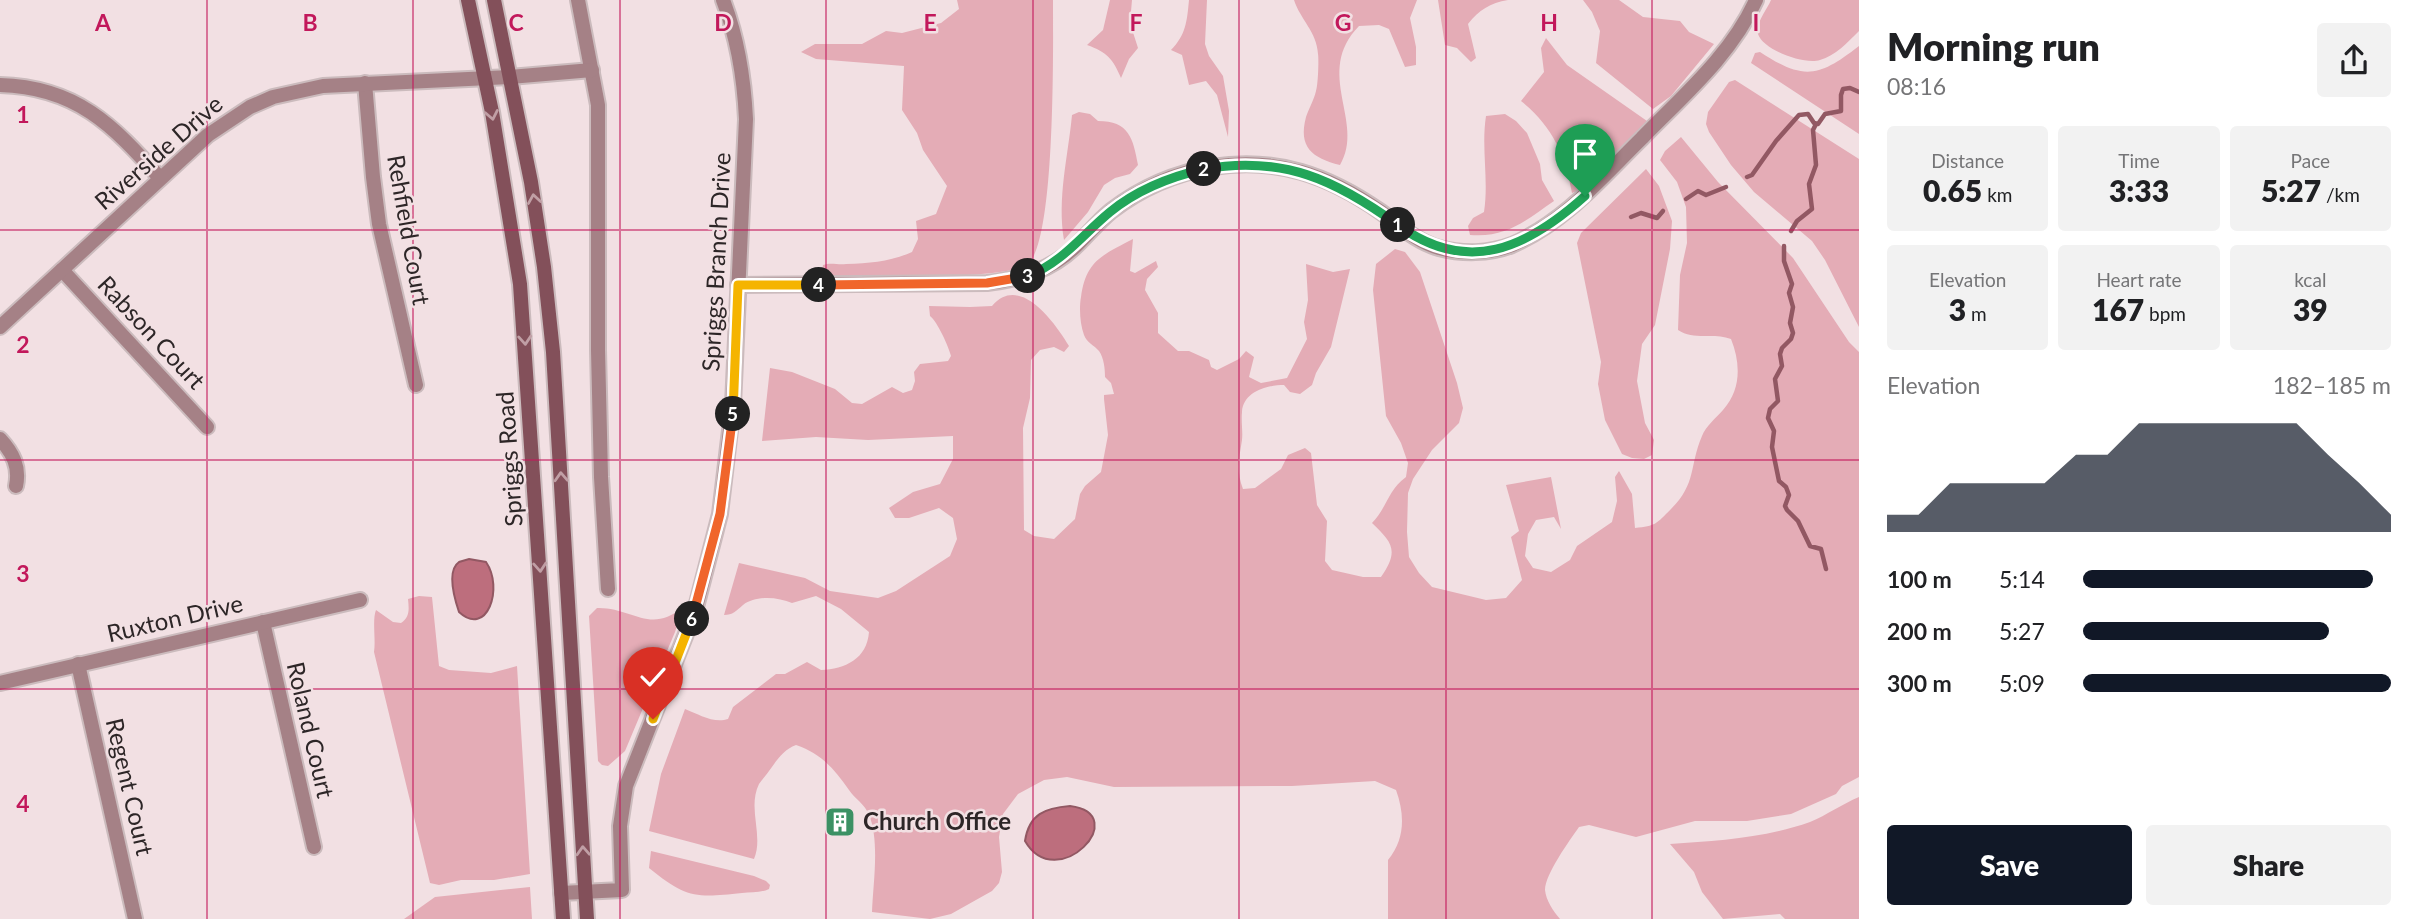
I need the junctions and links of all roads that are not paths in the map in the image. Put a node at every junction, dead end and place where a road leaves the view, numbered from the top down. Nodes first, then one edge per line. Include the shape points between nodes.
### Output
1 (468, 0) edge
2 (494, 0) edge
3 (578, 0) edge
4 (723, 0) edge
5 (1756, 0) edge
6 (592, 70) junction
7 (510, 77) junction
8 (484, 78) junction
9 (365, 83) junction
10 (0, 85) edge
11 (160, 178) junction
12 (62, 270) junction
13 (738, 285) junction
14 (0, 327) edge
15 (416, 385) dead end
16 (207, 427) dead end
17 (0, 439) edge
18 (16, 486) dead end
19 (608, 589) dead end
20 (360, 600) dead end
21 (263, 622) junction
22 (78, 664) junction
23 (0, 682) edge
24 (314, 847) dead end
25 (585, 892) junction
26 (561, 893) junction
27 (135, 919) edge
28 (563, 919) edge
29 (587, 919) edge

1 - 8 main road, Spriggs Road
2 - 7 main road, Spriggs Road
3 - 6 street
4 - 13 street, Spriggs Branch Drive via 738,50 746,119
5 - 13 street via 1740,30 1712,65 1585,196 1511,245 1476,253 1437,248 1351,192 1308,173 1227,165 1158,182 1111,212 1058,261 1009,281
6 - 7 street, Riverside Drive
6 - 19 street via 598,105 598,350
7 - 8 street, Riverside Drive
25 -> 7 main road, Spriggs Road via 553,352 539,229
8 - 9 street, Riverside Drive
8 -> 26 main road, Spriggs Road via 514,240 525,335
9 - 11 street, Riverside Drive via 302,88 250,107 208,135
9 - 15 street, Rehfield Court via 379,224
10 - 11 street via 36,90 84,107 122,136
11 - 12 street, Riverside Drive
12 - 14 street, Riverside Drive
12 - 16 street, Rabson Court
13 - 25 street, Spriggs Branch Drive via 732,417 720,514 695,611 626,786 620,827 622,890
17 - 18 street via 16,463
20 - 21 street, Ruxton Drive
21 - 22 street, Ruxton Drive
21 - 24 street, Roland Court
22 - 23 street, Ruxton Drive
22 - 27 street, Regent Court
25 - 26 street
25 - 29 main road, Spriggs Road
26 - 28 main road, Spriggs Road

